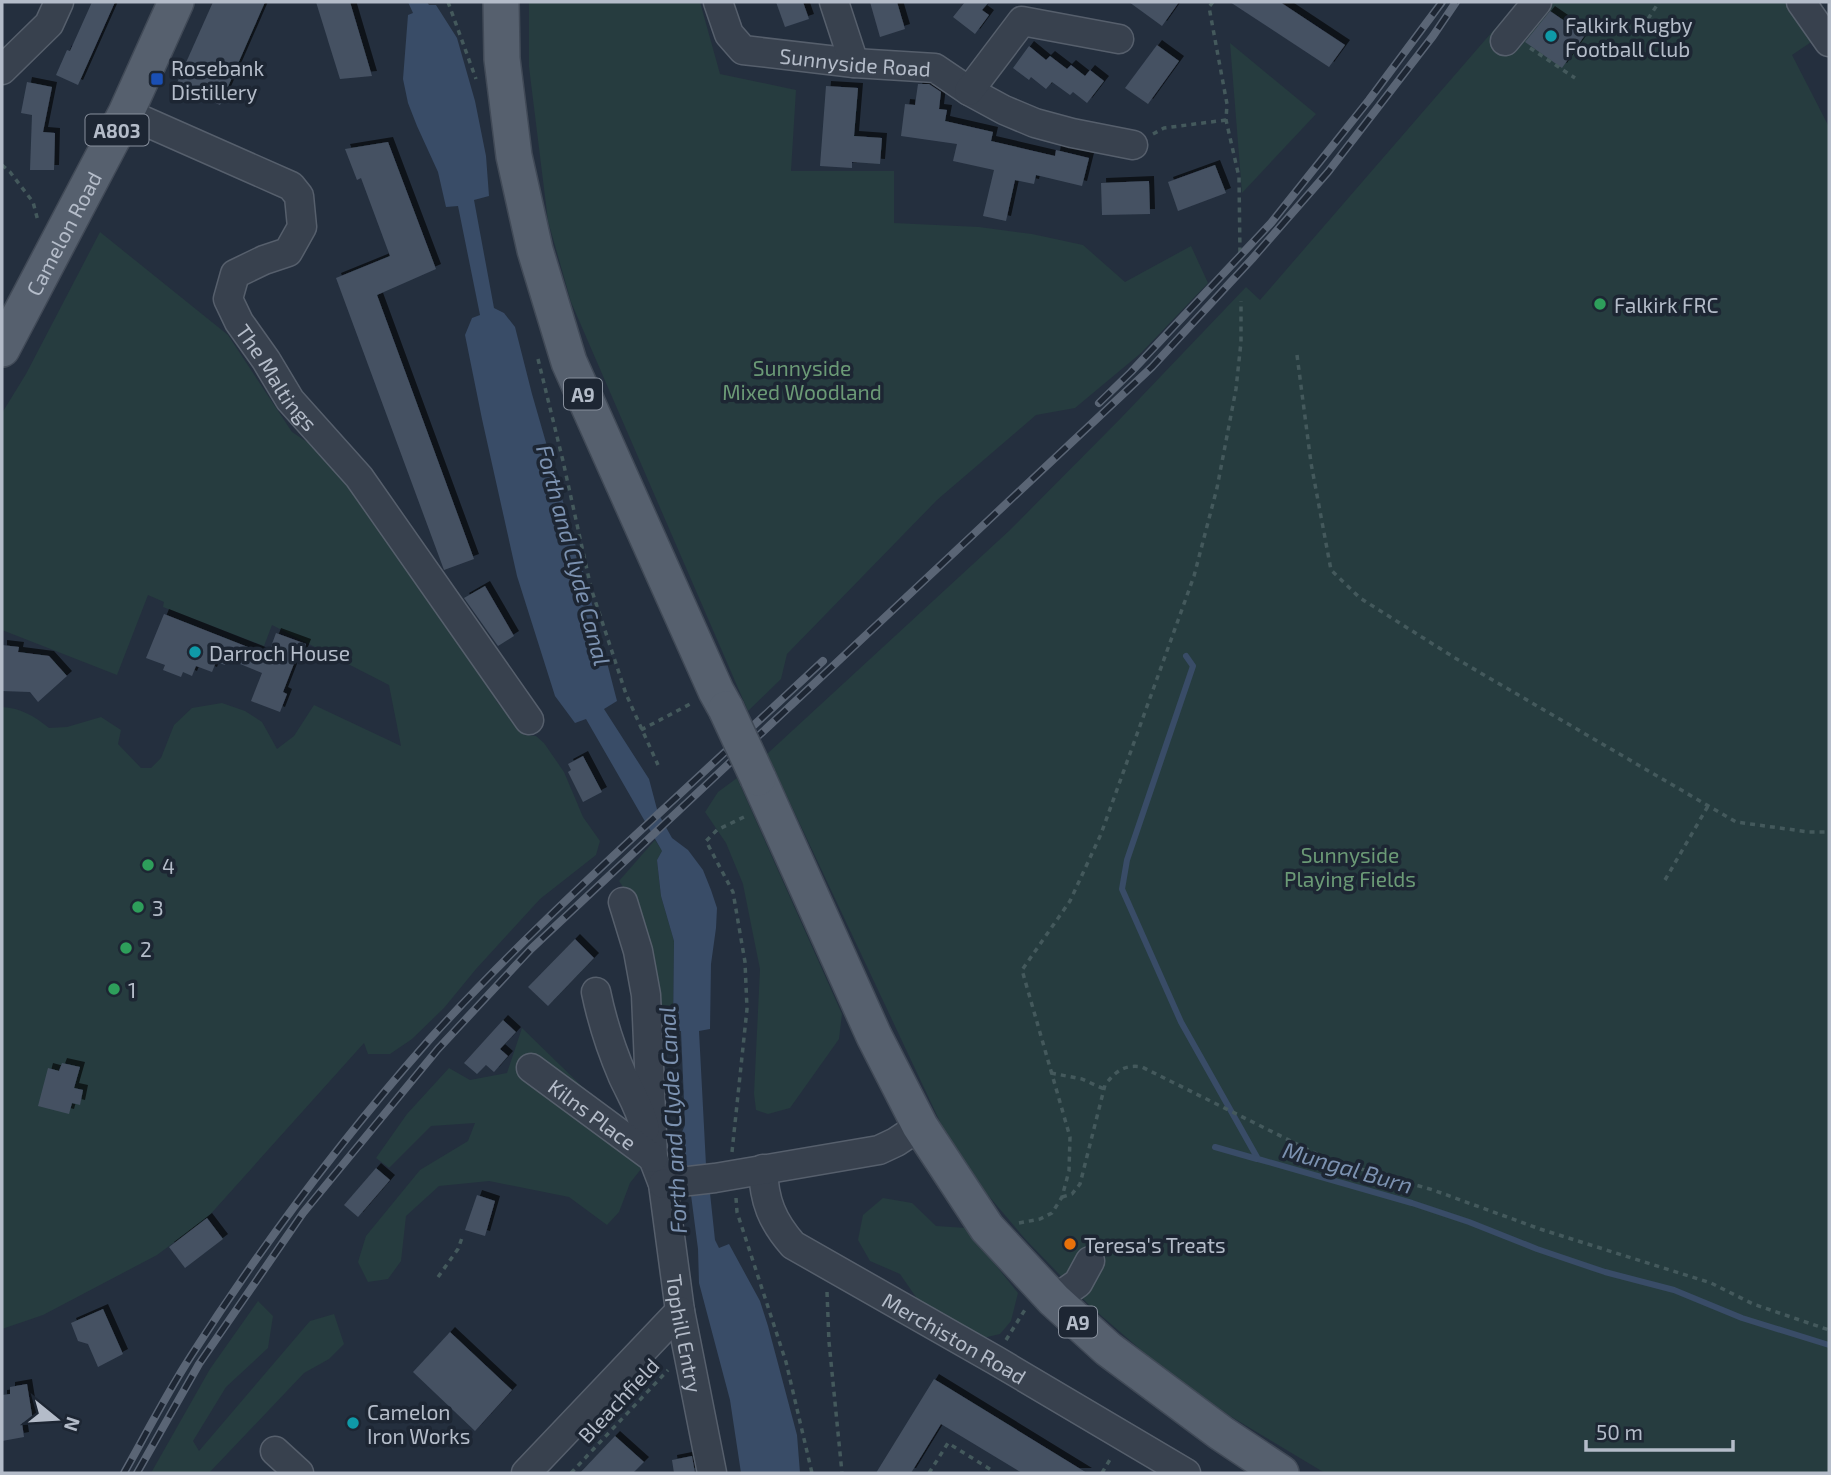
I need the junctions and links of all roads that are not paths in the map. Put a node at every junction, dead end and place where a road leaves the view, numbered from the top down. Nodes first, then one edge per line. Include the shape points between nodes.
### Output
1 (59, 2) edge
2 (176, 2) edge
3 (501, 2) edge
4 (718, 2) edge
5 (834, 2) edge
6 (1537, 2) edge
7 (1811, 3) edge
8 (1508, 38) road end
9 (1119, 39) dead end
10 (1829, 42) edge
11 (854, 63) junction
12 (2, 70) edge
13 (968, 91) junction
14 (126, 113) junction
15 (1133, 145) road end
16 (6, 330) edge
17 (530, 720) dead end
18 (623, 902) dead end
19 (596, 992) dead end
20 (531, 1068) dead end
21 (919, 1126) junction
22 (763, 1169) junction
23 (667, 1175) junction
24 (1090, 1261) dead end
25 (1054, 1300) junction
26 (680, 1311) junction
27 (275, 1451) dead end
28 (299, 1473) edge
29 (526, 1473) edge
30 (712, 1473) edge
31 (1186, 1473) edge
32 (1281, 1473) edge

1 - 12 street via 49,24
2 - 14 main road, Camelon Road / A803
3 - 21 main road, A9, bridge via 502,59 514,156 535,250 569,362
4 - 11 street, Sunnyside Road via 729,34 743,50
5 - 11 street
6 - 8 street
7 - 10 street
9 - 13 street via 1021,21
11 - 13 street, Sunnyside Road via 935,68
13 - 15 street, Sunnyside Road via 1035,123
14 - 16 main road, Camelon Road / A803 via 48,263
14 - 17 street, The Maltings via 291,186 299,197 302,227 288,252 235,274 228,299 290,400 359,477
18 - 23 street, Tophill Entry via 646,995
19 - 23 street via 608,1040
20 - 23 street, Kilns Place
21 - 22 street via 879,1150
21 - 25 main road, A9 via 987,1228
22 - 23 street via 724,1176
22 - 31 street, Merchiston Road via 770,1211 793,1245 1040,1375
23 - 26 street, Tophill Entry
24 - 25 street via 1078,1283
25 - 32 main road, A9 via 1108,1349
26 - 29 street
26 - 30 street, Tophill Entry
27 - 28 street

